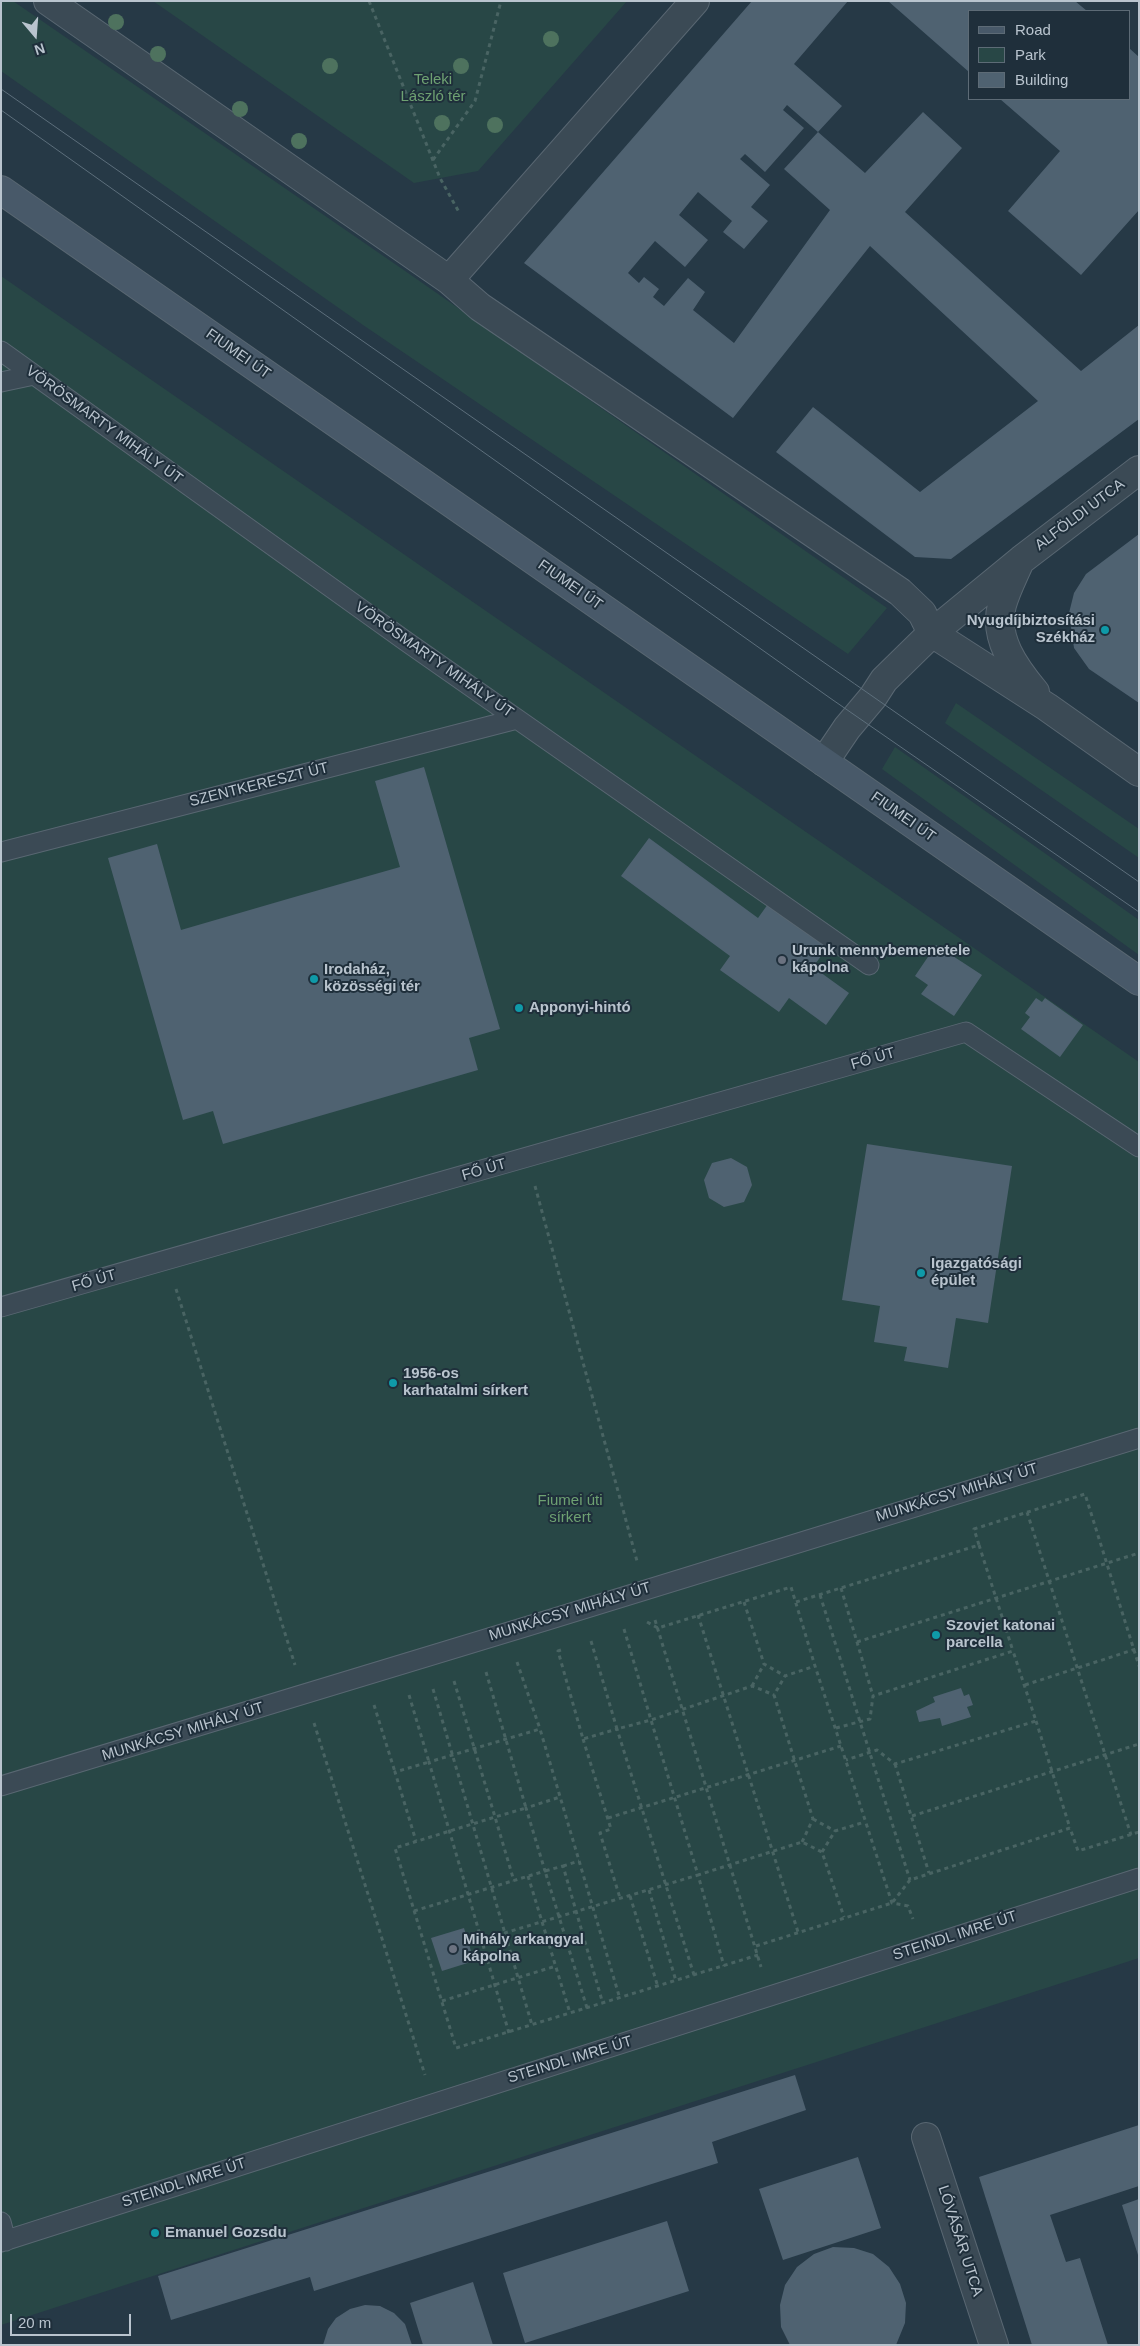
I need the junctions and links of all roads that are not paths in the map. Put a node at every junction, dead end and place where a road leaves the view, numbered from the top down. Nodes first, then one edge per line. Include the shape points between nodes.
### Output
1 (48, 1) edge
2 (696, 1) edge
3 (1, 190) edge
4 (449, 280) junction
5 (1, 351) edge
6 (34, 375) junction
7 (1, 382) edge
8 (1139, 470) edge
9 (1021, 560) junction
10 (932, 633) junction
11 (1047, 707) junction
12 (517, 719) junction
13 (824, 762) junction
14 (1139, 772) edge
15 (1, 852) edge
16 (869, 965) dead end
17 (1139, 982) edge
18 (1139, 1147) edge
19 (1, 1307) edge
20 (1139, 1438) edge
21 (1, 1786) edge
22 (1139, 1878) edge
23 (926, 2137) dead end
24 (1, 2222) edge
25 (4, 2242) edge
26 (994, 2345) edge

1 - 4 street
2 - 4 street
3 - 13 main road, FIUMEI ÚT
4 - 10 street via 480,307 900,592 922,613
5 - 6 lane, VÖRÖSMARTY MIHÁLY ÚT
6 - 7 lane
6 - 12 lane, VÖRÖSMARTY MIHÁLY ÚT
8 - 9 street, ALFÖLDI UTCA
9 - 10 street, ALFÖLDI UTCA
9 - 11 street, ALFÖLDI UTCA via 1002,605 1000,628 1006,649 1020,674
10 - 11 street
10 - 13 street, ALFÖLDI UTCA via 884,680
11 - 14 street
12 - 15 lane, SZENTKERESZT ÚT
12 - 16 lane, VÖRÖSMARTY MIHÁLY ÚT
13 - 17 main road, FIUMEI ÚT
18 - 19 lane, FŐ ÚT via 966,1032
20 - 21 lane, MUNKÁCSY MIHÁLY ÚT
22 - 25 lane, STEINDL IMRE ÚT
23 - 26 street, LÓVÁSÁR UTCA
24 - 25 lane

